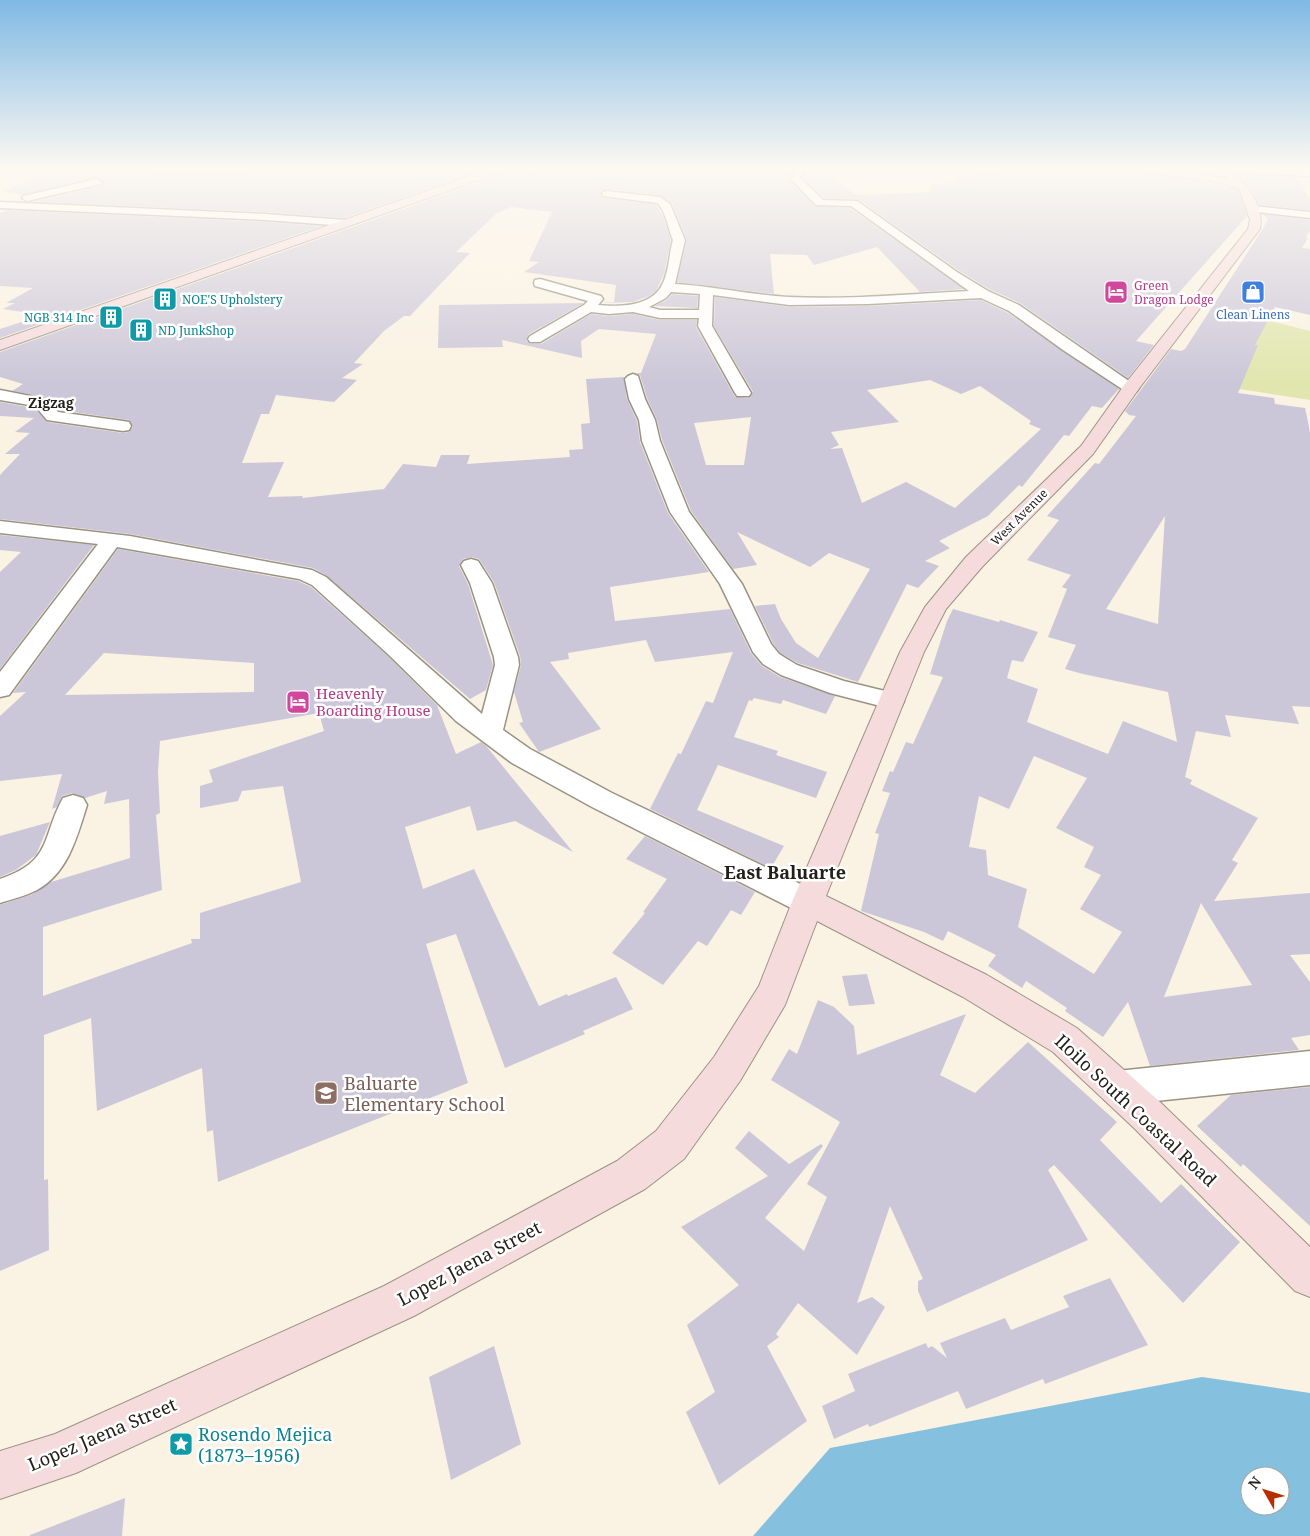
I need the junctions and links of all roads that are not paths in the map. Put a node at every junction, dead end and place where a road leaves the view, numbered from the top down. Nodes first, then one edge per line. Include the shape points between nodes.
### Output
1 (296, 241) edge
2 (679, 241) edge
3 (905, 241) edge
4 (1245, 241) edge
5 (540, 283) dead end
6 (668, 288) junction
7 (707, 290) junction
8 (983, 294) junction
9 (589, 308) junction
10 (635, 308) junction
11 (706, 314) junction
12 (535, 338) dead end
13 (0, 345) edge
14 (633, 379) dead end
15 (1131, 388) junction
16 (743, 393) dead end
17 (0, 395) edge
18 (122, 426) dead end
19 (0, 527) edge
20 (112, 540) junction
21 (470, 565) dead end
22 (0, 689) edge
23 (892, 701) junction
24 (489, 733) junction
25 (73, 805) dead end
26 (0, 891) edge
27 (808, 902) junction
28 (1310, 1068) edge
29 (1117, 1088) junction
30 (1310, 1276) edge
31 (0, 1476) edge

1 - 13 main road
2 - 6 street
3 - 8 street
4 - 15 main road, West Avenue
5 - 9 street via 596,299
6 - 7 street
6 - 10 street via 649,304
7 - 8 street via 789,301
7 - 11 street
8 - 15 street via 1014,308
9 - 10 street
9 - 12 street
10 - 11 street via 660,314
11 - 16 street via 705,326
14 - 23 street via 636,399 647,420 651,441 680,512 731,584 761,647 771,659 788,670
15 - 23 main road, West Avenue via 1087,450 974,562 936,607 912,652
17 - 18 street via 40,402 53,416
19 - 20 street
20 - 22 street
20 - 24 street via 305,574 319,581 465,715
21 - 24 street via 481,583 507,665
23 - 27 main road, West Avenue
24 - 27 street via 521,756 602,800
25 - 26 street via 55,857 26,882
27 - 29 main road, Iloilo South Coastal Road via 992,996 1065,1040
27 - 31 main road, Lopez Jaena Street via 773,994 727,1069 670,1145 631,1175 399,1301 59,1456
28 - 29 street
29 - 30 main road, Iloilo South Coastal Road

